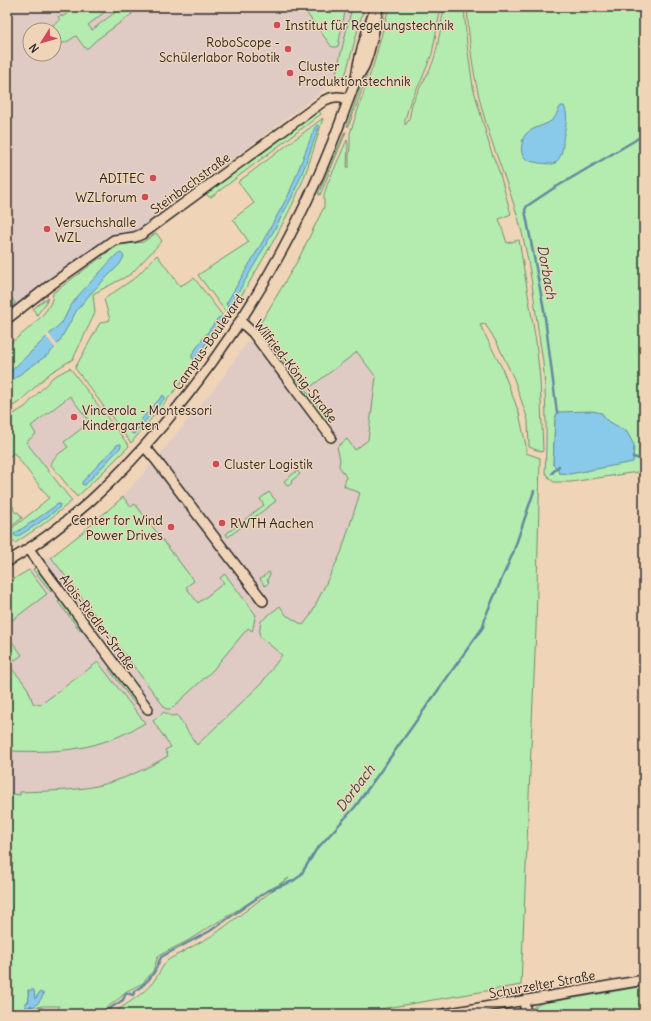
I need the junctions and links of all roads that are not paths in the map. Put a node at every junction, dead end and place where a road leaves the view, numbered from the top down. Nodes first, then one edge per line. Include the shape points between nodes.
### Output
1 (377, 7) edge
2 (348, 100) junction
3 (7, 319) edge
4 (240, 321) junction
5 (331, 437) dead end
6 (145, 447) junction
7 (29, 549) junction
8 (7, 562) edge
9 (263, 601) dead end
10 (148, 709) dead end
11 (644, 980) edge
12 (525, 1000) junction
13 (444, 1014) edge
14 (525, 1014) edge

1 - 2 street, Campus-Boulevard via 367,30 356,80
2 - 3 street, Steinbachstraße via 332,97 325,100 142,234 114,240
2 - 4 street, Campus-Boulevard via 303,211
4 - 5 street, Wilfried-König-Straße via 253,333
4 - 6 street, Campus-Boulevard via 183,402
6 - 7 street, Campus-Boulevard via 94,499
6 - 9 street
7 - 8 street, Campus-Boulevard
7 - 10 street, Alois-Riedler-Straße
11 - 12 street, Schurzelter Straße
12 - 13 street, Schurzelter Straße
12 - 14 street

